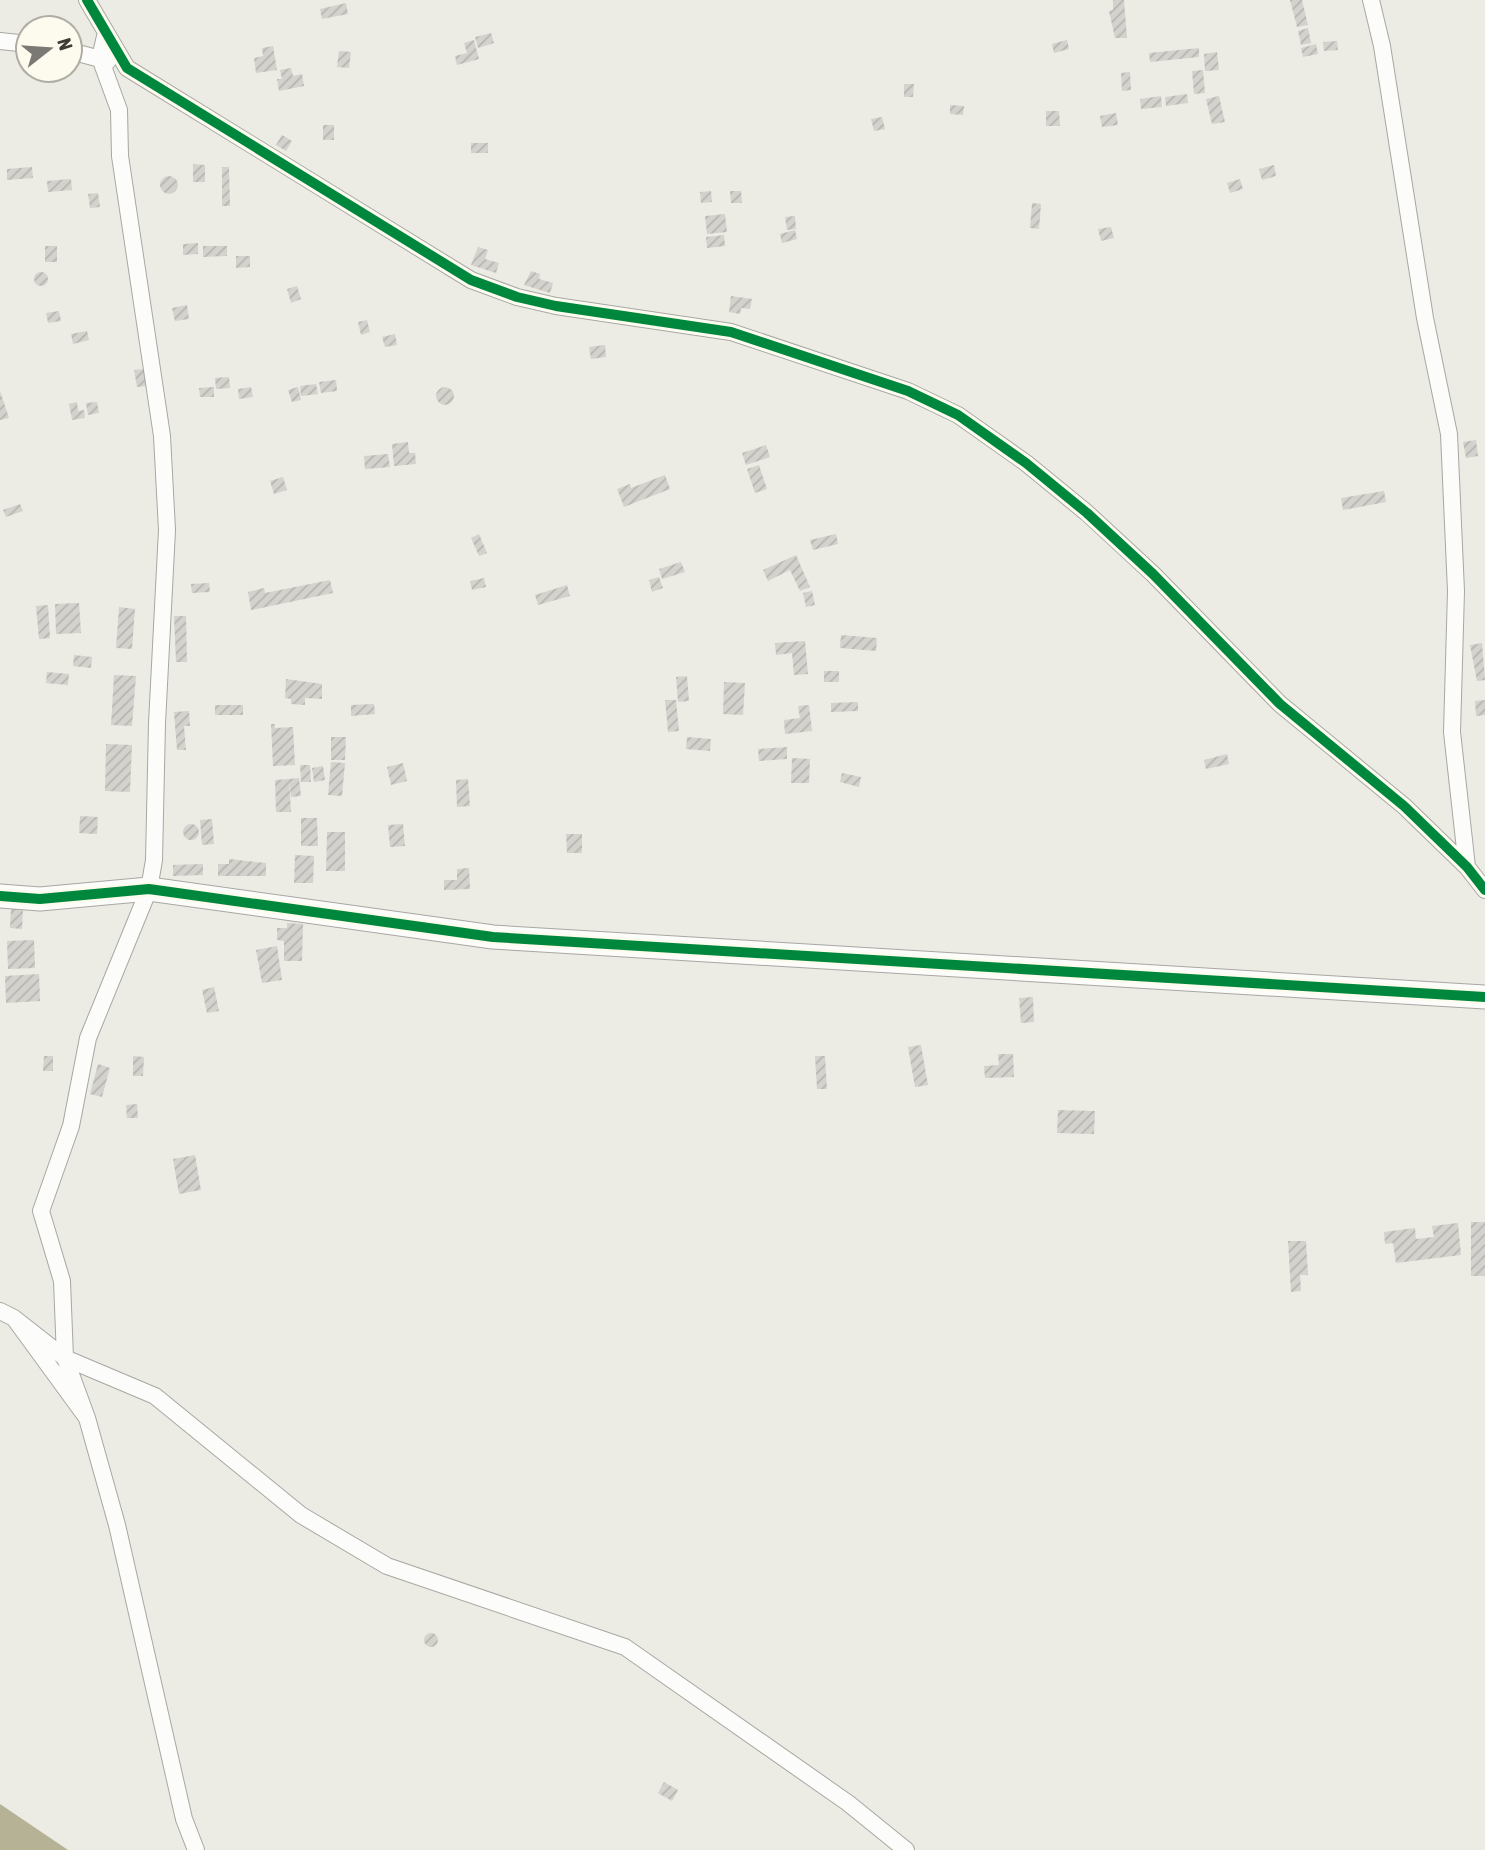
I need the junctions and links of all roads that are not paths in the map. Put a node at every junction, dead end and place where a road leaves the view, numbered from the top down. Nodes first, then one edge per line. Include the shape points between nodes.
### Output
1 (87, 0) edge
2 (1371, 0) edge
3 (106, 32) junction
4 (84, 54) edge
5 (100, 58) junction
6 (127, 68) junction
7 (1467, 867) junction
8 (149, 890) junction
9 (1485, 890) edge
10 (0, 896) edge
11 (1485, 997) edge
12 (7, 1315) edge
13 (65, 1358) junction
14 (87, 1418) junction
15 (196, 1850) edge
16 (905, 1850) edge

1 - 3 street
2 - 7 street via 1425,318 1450,434 1455,591 1452,732
3 - 5 street
3 - 6 street
4 - 5 street
5 - 6 street
5 - 8 street via 119,110 120,156 166,489 154,860
6 - 7 street via 471,280 556,306 731,332 908,391 958,415 1087,513 1280,704 1404,806
7 - 9 street
8 - 10 street via 40,899
8 - 11 street via 493,937
8 - 13 street via 88,1038 71,1126 41,1211 62,1281
12 - 13 street
12 - 14 street
13 - 14 street
13 - 16 street via 155,1396 301,1515 387,1566 625,1647 848,1803
14 - 15 street via 117,1525 184,1819

